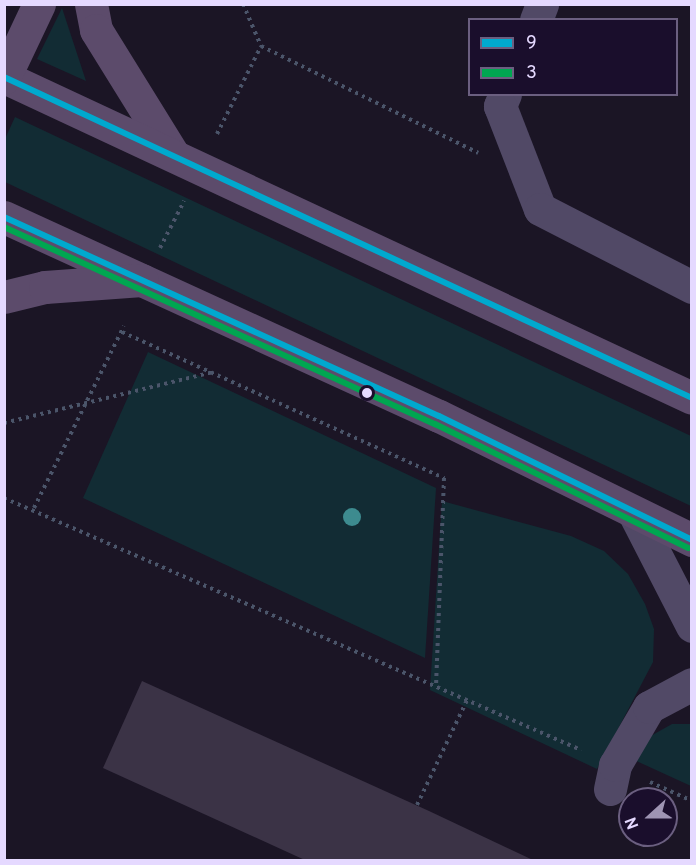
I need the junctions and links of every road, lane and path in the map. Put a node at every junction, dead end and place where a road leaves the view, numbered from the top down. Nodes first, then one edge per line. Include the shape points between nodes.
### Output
1 (39, 4) edge
2 (91, 4) edge
3 (243, 4) edge
4 (5, 77) edge
5 (504, 96) edge
6 (216, 137) dead end
7 (173, 154) junction
8 (185, 198) dead end
9 (4, 217) edge
10 (151, 267) junction
11 (692, 287) edge
12 (4, 297) edge
13 (124, 326) dead end
14 (122, 332) junction
15 (215, 371) junction
16 (692, 398) edge
17 (85, 403) junction
18 (4, 423) edge
19 (4, 498) edge
20 (34, 508) junction
21 (634, 513) junction
22 (692, 540) edge
23 (692, 626) edge
24 (436, 684) junction
25 (692, 684) edge
26 (468, 698) junction
27 (612, 777) junction
28 (692, 801) edge
29 (417, 805) dead end

1 - 4 main road
2 - 7 main road via 96,30
3 - 6 path via 261,46
4 - 7 main road
5 - 11 street via 500,106 540,209
7 - 16 main road
8 - 10 path
9 - 10 main road
10 - 12 main road
10 - 21 main road
13 - 14 path
14 - 15 path
14 - 17 path
15 - 17 path
15 - 24 path via 444,478
17 - 18 path
17 - 20 path
19 - 20 path
20 - 24 path
21 - 22 main road
21 - 23 street
24 - 26 path
25 - 27 street via 649,707
26 - 27 path
26 - 29 path
27 - 28 path

